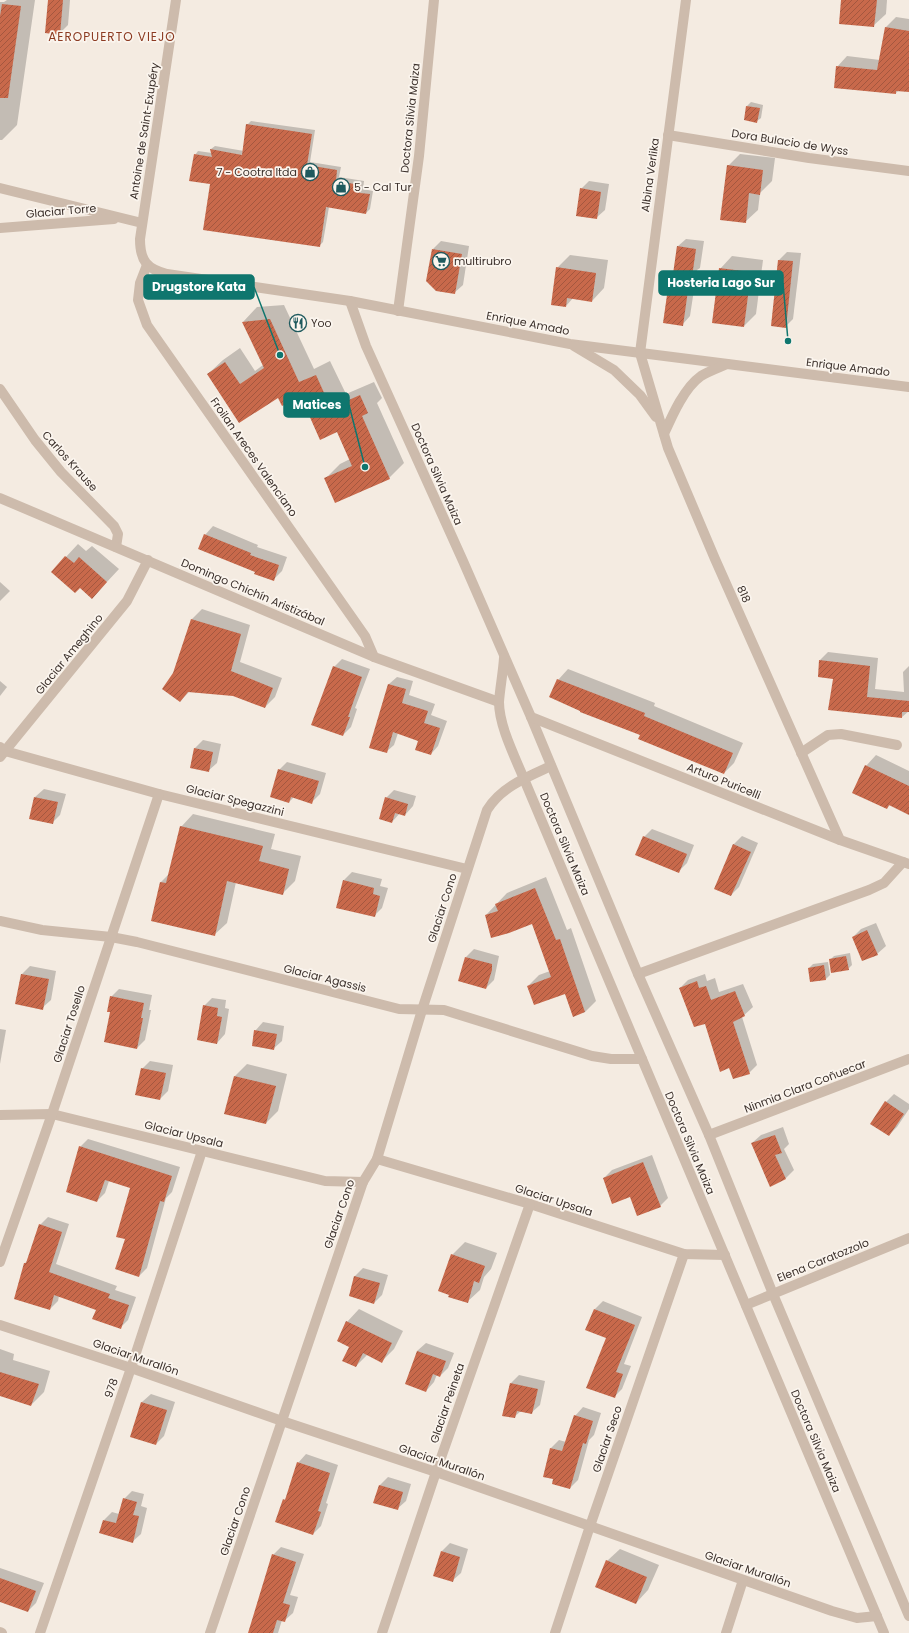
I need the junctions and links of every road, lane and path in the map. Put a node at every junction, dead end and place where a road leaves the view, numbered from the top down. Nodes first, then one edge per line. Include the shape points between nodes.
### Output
1 (176, 0) edge
2 (434, 0) edge
3 (686, 0) edge
4 (668, 135) junction
5 (909, 171) edge
6 (0, 188) edge
7 (123, 218) junction
8 (142, 223) junction
9 (0, 228) edge
10 (147, 265) junction
11 (350, 301) junction
12 (398, 310) junction
13 (570, 344) junction
14 (640, 353) junction
15 (727, 364) junction
16 (909, 387) edge
17 (0, 389) edge
18 (660, 422) junction
19 (664, 434) junction
20 (0, 498) edge
21 (116, 547) junction
22 (148, 560) junction
23 (505, 656) junction
24 (374, 657) junction
25 (499, 702) junction
26 (531, 717) junction
27 (897, 745) dead end
28 (2, 751) edge
29 (801, 753) junction
30 (551, 766) junction
31 (524, 779) junction
32 (159, 794) junction
33 (840, 840) junction
34 (906, 863) edge
35 (467, 869) junction
36 (0, 921) edge
37 (111, 937) junction
38 (638, 974) junction
39 (422, 1010) junction
40 (642, 1059) junction
41 (909, 1059) edge
42 (52, 1114) junction
43 (0, 1115) edge
44 (709, 1135) junction
45 (202, 1151) junction
46 (377, 1158) junction
47 (363, 1182) junction
48 (530, 1204) junction
49 (909, 1238) edge
50 (684, 1254) junction
51 (725, 1255) junction
52 (0, 1262) edge
53 (773, 1294) junction
54 (746, 1305) junction
55 (0, 1325) edge
56 (131, 1368) junction
57 (282, 1421) junction
58 (436, 1472) junction
59 (590, 1526) junction
60 (743, 1580) junction
61 (877, 1616) junction
62 (909, 1616) edge
63 (40, 1633) edge
64 (210, 1633) edge
65 (382, 1633) edge
66 (555, 1633) edge
67 (726, 1633) edge
68 (884, 1633) edge

1 - 8 street, Antoine de Saint-Exupéry
2 - 12 street, Doctora Silvia Maiza via 418,156
3 - 4 street, Albina Verlika
4 - 5 street, Dora Bulacio de Wyss
4 - 14 street, Albina Verlika
6 - 7 street
7 - 8 street
7 - 9 street, Glaciar Torre
8 - 10 street, Antoine de Saint-Exupéry via 140,248
10 - 11 street, Enrique Amado via 167,274
10 - 24 street, Froilan Areces Valenciano via 140,283 138,300 147,325 360,630
11 - 12 street, Enrique Amado
11 - 23 street, Doctora Silvia Maiza via 366,346
12 - 13 street, Enrique Amado
13 - 14 street, Enrique Amado
13 - 18 street via 614,370 640,395
14 - 15 street, Enrique Amado
14 - 18 street, 818
15 - 16 street, Enrique Amado
15 - 19 street via 700,377 689,389 676,407
17 - 21 street, Carlos Krause via 52,461 114,526 118,534
18 - 19 street, 818
19 - 29 street, 818 via 715,560
20 - 21 street, Domingo Chichín Aristizábal
21 - 22 street, Domingo Chichín Aristizábal
22 - 24 street, Domingo Chichín Aristizábal
22 - 28 street, Glaciar Ameghino via 127,602
23 - 25 street, Doctora Silvia Maiza
23 - 26 street, Doctora Silvia Maiza
24 - 25 street, Domingo Chichín Aristizábal
25 - 31 street, Doctora Silvia Maiza via 506,732
26 - 30 street, Doctora Silvia Maiza
26 - 33 street, Arturo Puricelli
27 - 29 street via 841,734 828,735
28 - 32 street, Glaciar Spegazzini
29 - 33 street, 818
30 - 31 street, Glaciar Cono
30 - 38 street, Doctora Silvia Maiza
31 - 35 street, Glaciar Cono via 499,794 486,810
31 - 40 street, Doctora Silvia Maiza
32 - 35 street, Glaciar Spegazzini
32 - 37 street, Glaciar Tosello
33 - 34 street, Arturo Puricelli
34 - 38 street via 884,883 869,890
35 - 39 street, Glaciar Cono
36 - 37 street, Glaciar Agassis via 42,930
37 - 39 street, Glaciar Agassis via 399,1009
37 - 42 street, Glaciar Tosello
38 - 44 street, Doctora Silvia Maiza
39 - 40 street, Glaciar Agassis via 444,1010 592,1056
39 - 46 street, Glaciar Cono
40 - 51 street, Doctora Silvia Maiza
41 - 44 street, Ninmia Clara Coñuecar
42 - 43 street, Glaciar Upsala
42 - 45 street, Glaciar Upsala
42 - 52 street, Glaciar Tosello
44 - 53 street, Doctora Silvia Maiza
45 - 47 street, Glaciar Upsala via 325,1181
45 - 56 street, 978
46 - 47 street, Glaciar Cono
46 - 48 street, Glaciar Upsala
47 - 57 street, Glaciar Cono
48 - 50 street, Glaciar Upsala
48 - 58 street, Glaciar Peineta
49 - 53 street, Elena Caratozzolo
50 - 51 street, Glaciar Upsala
50 - 59 street, Glaciar Seco
51 - 54 street, Doctora Silvia Maiza
53 - 54 street, Elena Caratozzolo
53 - 62 street, Doctora Silvia Maiza
54 - 61 street, Doctora Silvia Maiza
55 - 56 street, Glaciar Murallón
56 - 57 street, Glaciar Murallón
56 - 63 street, 978
57 - 58 street, Glaciar Murallón
57 - 64 street, Glaciar Cono
58 - 59 street, Glaciar Murallón
58 - 65 street, Glaciar Peineta
59 - 60 street, Glaciar Murallón
59 - 66 street, Glaciar Seco
60 - 61 street, Glaciar Murallón via 857,1618
60 - 67 street
61 - 68 street, Doctora Silvia Maiza

